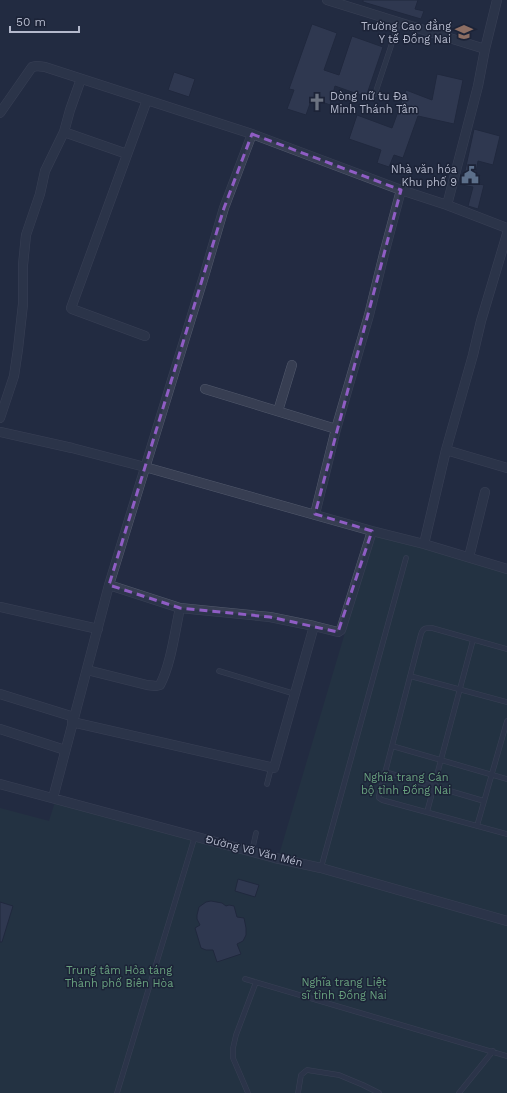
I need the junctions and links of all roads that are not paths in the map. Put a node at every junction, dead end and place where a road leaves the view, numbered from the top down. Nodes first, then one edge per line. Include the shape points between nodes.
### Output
1 (327, 0) edge
2 (497, 0) edge
3 (399, 22) junction
4 (485, 49) junction
5 (81, 79) junction
6 (375, 94) dead end
7 (148, 100) junction
8 (0, 113) edge
9 (64, 132) junction
10 (252, 134) junction
11 (127, 154) junction
12 (401, 190) junction
13 (447, 205) junction
14 (507, 228) edge
15 (507, 234) edge
16 (145, 336) dead end
17 (292, 365) dead end
18 (205, 389) dead end
19 (278, 411) junction
20 (0, 418) edge
21 (336, 429) junction
22 (0, 432) edge
23 (446, 450) junction
24 (145, 467) junction
25 (507, 468) edge
26 (485, 492) dead end
27 (315, 514) junction
28 (372, 531) junction
29 (424, 544) junction
30 (469, 557) junction
31 (406, 558) dead end
32 (507, 569) edge
33 (109, 585) junction
34 (0, 607) edge
35 (180, 608) junction
36 (314, 626) junction
37 (98, 629) junction
38 (473, 640) junction
39 (507, 649) edge
40 (87, 670) junction
41 (219, 671) dead end
42 (410, 676) junction
43 (460, 690) junction
44 (0, 694) edge
45 (295, 694) junction
46 (507, 702) edge
47 (73, 720) junction
48 (507, 720) edge
49 (0, 729) edge
50 (392, 746) junction
51 (65, 750) junction
52 (441, 760) junction
53 (271, 768) junction
54 (385, 772) junction
55 (492, 774) junction
56 (507, 779) edge
57 (0, 784) edge
58 (267, 784) dead end
59 (434, 786) junction
60 (53, 798) junction
61 (484, 801) junction
62 (427, 812) junction
63 (476, 826) junction
64 (256, 833) dead end
65 (507, 834) edge
66 (195, 836) junction
67 (252, 851) junction
68 (321, 868) junction
69 (507, 921) edge
70 (245, 979) dead end
71 (256, 982) junction
72 (493, 1051) junction
73 (507, 1056) edge
74 (117, 1093) edge
75 (248, 1093) edge
76 (298, 1093) edge
77 (379, 1093) edge
78 (459, 1093) edge

1 - 3 street
2 - 4 street
3 - 4 street
3 - 6 lane
4 - 13 street
5 - 7 street
5 - 8 street via 45,67 32,67
5 - 9 street
7 - 10 street
7 - 11 street
9 - 11 street
9 - 20 street via 46,172 26,235 18,349 14,376
10 - 12 street
10 - 24 street via 224,208
11 - 16 street via 71,308
12 - 13 street
12 - 21 street
13 - 14 street
15 - 23 street
17 - 19 street
18 - 19 street
19 - 21 street
21 - 27 street
22 - 24 street
23 - 25 street
23 - 29 street
24 - 27 street
24 - 33 street
26 - 30 street
27 - 28 street
28 - 29 street
28 - 36 street via 341,630 338,632
29 - 30 street
30 - 32 street
31 - 68 lane
33 - 35 street
33 - 37 street
34 - 37 street
35 - 36 street via 270,617
35 - 40 street via 160,685 147,685
36 - 45 street
37 - 40 street
38 - 39 lane
38 - 42 lane via 425,628 421,634
38 - 43 lane
40 - 47 street
41 - 45 lane
42 - 43 lane
42 - 50 lane
43 - 46 lane
43 - 52 lane
44 - 47 street
45 - 53 street via 274,768
47 - 51 street
47 - 53 street
48 - 55 lane
49 - 51 street
50 - 52 lane
50 - 54 lane
51 - 60 street
52 - 55 lane
52 - 59 lane
53 - 58 lane
54 - 59 lane
54 - 62 lane via 379,798
55 - 56 lane
55 - 61 lane
57 - 60 street, Đường Võ Văn Mén
59 - 61 lane
59 - 62 lane
60 - 66 street, Đường Võ Văn Mén
61 - 63 lane
62 - 63 lane
63 - 65 lane
64 - 67 lane
66 - 67 street, Đường Võ Văn Mén
66 - 74 lane
67 - 68 street, Đường Võ Văn Mén
68 - 69 street, Đường Võ Văn Mén
70 - 71 lane
71 - 72 lane
71 - 75 lane via 233,1048 233,1058
72 - 73 lane
72 - 78 lane
76 - 77 lane via 301,1075 307,1070 339,1075

